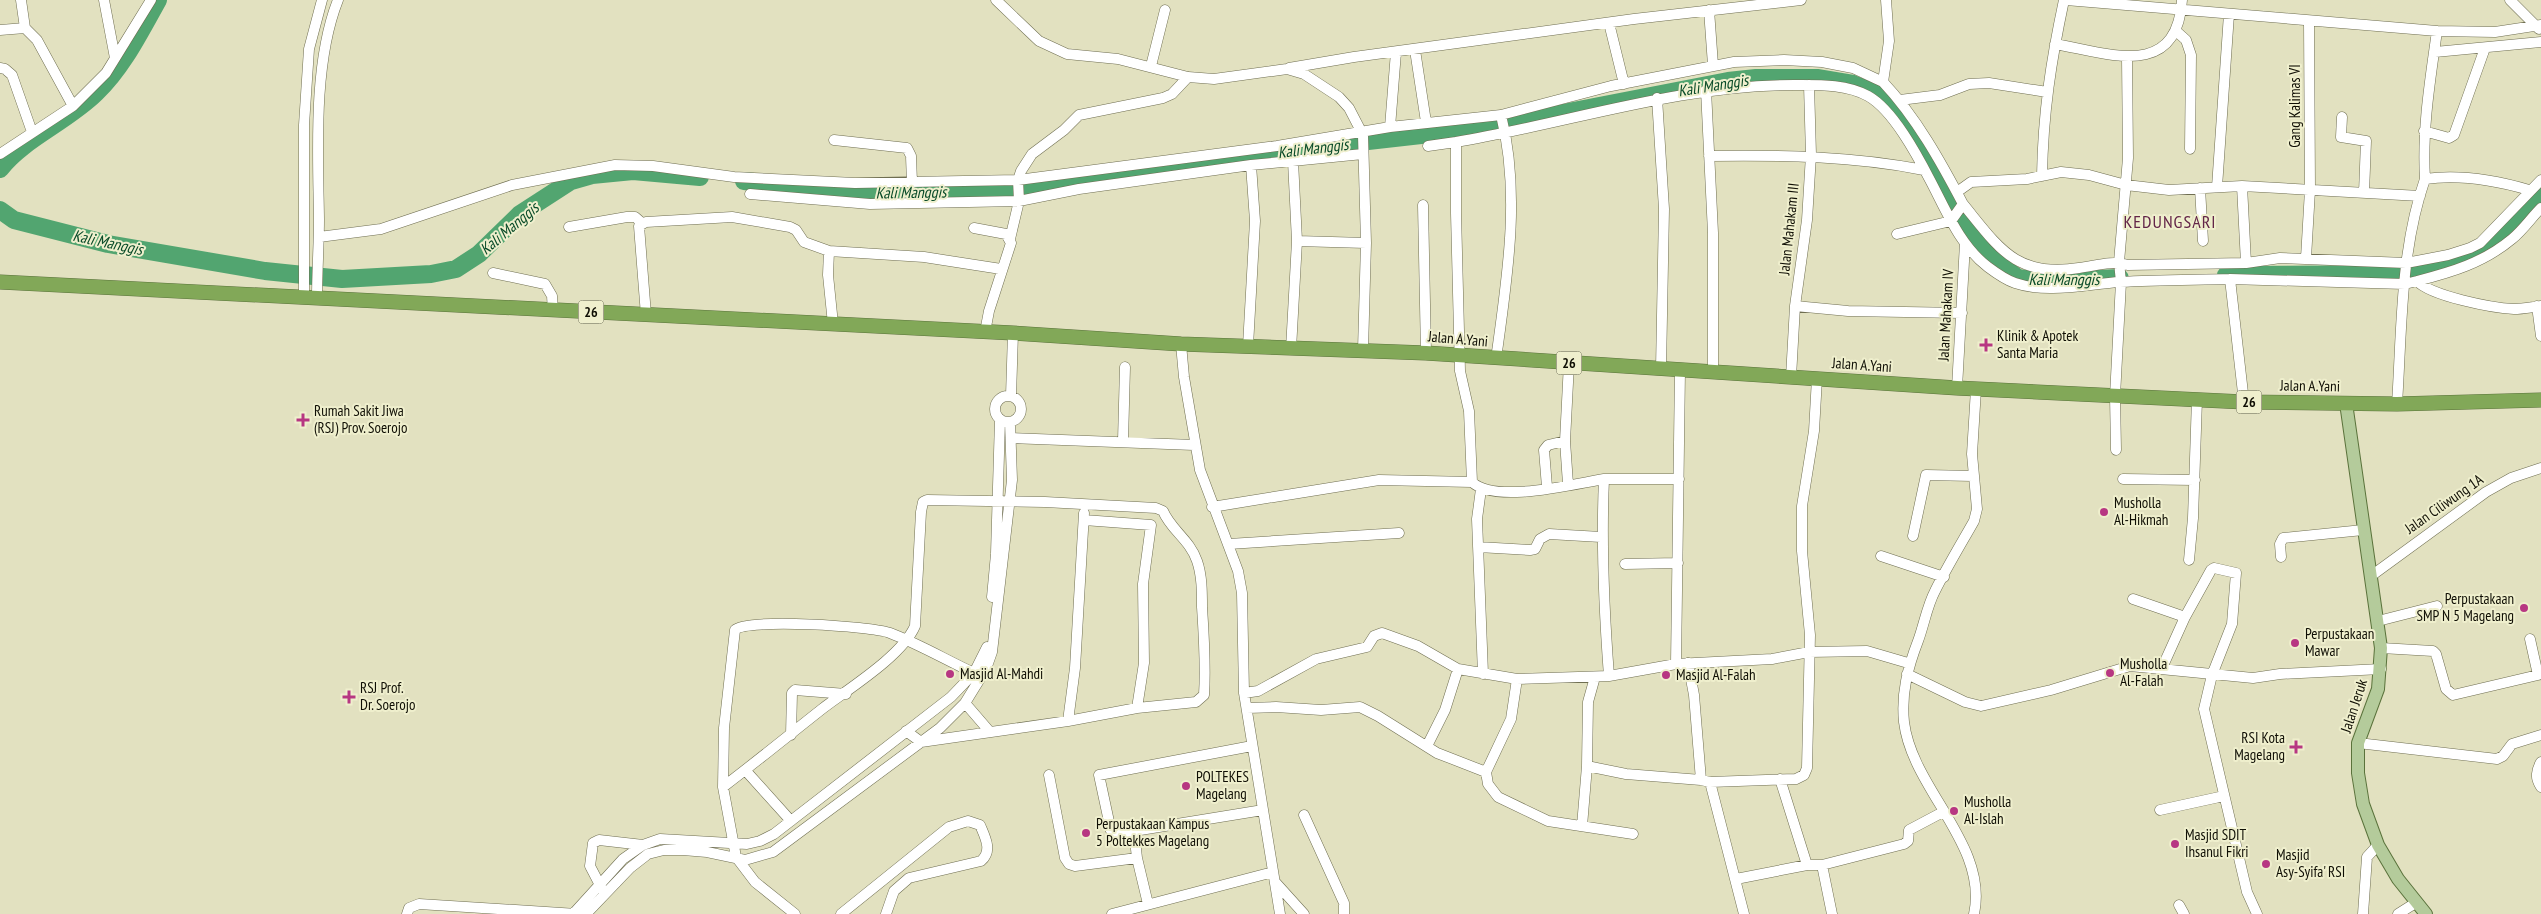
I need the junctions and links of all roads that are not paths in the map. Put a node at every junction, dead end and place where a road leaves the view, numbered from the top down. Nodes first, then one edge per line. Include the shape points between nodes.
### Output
1 (21, 0) edge
2 (104, 0) edge
3 (151, 0) edge
4 (322, 0) edge
5 (338, 0) edge
6 (996, 0) edge
7 (1801, 0) edge
8 (1886, 0) edge
9 (2065, 0) edge
10 (2510, 0) edge
11 (2181, 4) edge
12 (1165, 10) dead end
13 (1710, 10) junction
14 (2229, 14) junction
15 (2309, 21) junction
16 (1609, 23) junction
17 (2539, 27) edge
18 (25, 28) junction
19 (0, 30) edge
20 (2176, 31) junction
21 (2437, 32) junction
22 (2541, 42) edge
23 (2054, 44) junction
24 (2485, 48) junction
25 (1415, 50) junction
26 (1396, 52) junction
27 (2435, 52) junction
28 (2127, 57) junction
29 (115, 58) junction
30 (1713, 65) junction
31 (1152, 66) junction
32 (0, 68) edge
33 (1287, 69) junction
34 (1188, 77) junction
35 (1883, 82) junction
36 (1624, 84) junction
37 (1809, 85) junction
38 (1706, 90) junction
39 (2046, 92) junction
40 (1657, 98) junction
41 (1900, 100) junction
42 (73, 106) junction
43 (1501, 115) junction
44 (2342, 117) dead end
45 (1426, 122) junction
46 (1390, 127) junction
47 (2424, 131) junction
48 (32, 132) junction
49 (1362, 134) junction
50 (1506, 134) junction
51 (834, 140) dead end
52 (1456, 142) junction
53 (1428, 146) dead end
54 (2190, 150) dead end
55 (1363, 152) junction
56 (0, 154) edge
57 (1811, 155) junction
58 (1709, 156) junction
59 (1294, 161) junction
60 (1250, 165) junction
61 (1924, 170) junction
62 (2042, 176) junction
63 (2425, 179) junction
64 (2541, 180) edge
65 (318, 181) junction
66 (1018, 182) junction
67 (304, 183) junction
68 (912, 184) junction
69 (2126, 184) junction
70 (2242, 186) junction
71 (2217, 187) junction
72 (2200, 188) junction
73 (2310, 190) junction
74 (2529, 190) junction
75 (1957, 192) junction
76 (2364, 193) junction
77 (750, 194) dead end
78 (2420, 196) junction
79 (1019, 199) junction
80 (1423, 205) dead end
81 (1963, 205) junction
82 (2541, 208) edge
83 (1952, 221) junction
84 (642, 223) junction
85 (569, 227) dead end
86 (974, 228) dead end
87 (1897, 234) dead end
88 (2490, 236) junction
89 (319, 237) junction
90 (1010, 239) junction
91 (1297, 241) junction
92 (2203, 241) dead end
93 (1366, 243) junction
94 (1965, 243) junction
95 (2499, 248) junction
96 (829, 251) junction
97 (2306, 258) junction
98 (2246, 263) junction
99 (2406, 265) junction
100 (2119, 266) junction
101 (1001, 269) junction
102 (493, 274) dead end
103 (2230, 279) junction
104 (2121, 281) junction
105 (0, 282) edge
106 (2411, 282) junction
107 (311, 299) junction
108 (1795, 306) junction
109 (2538, 309) edge
110 (554, 311) junction
111 (1962, 314) junction
112 (646, 315) junction
113 (833, 324) junction
114 (985, 332) junction
115 (1013, 333) junction
116 (2541, 336) edge
117 (1181, 344) junction
118 (1248, 346) junction
119 (1291, 348) junction
120 (1363, 350) junction
121 (1426, 353) junction
122 (1462, 356) junction
123 (1496, 359) junction
124 (1569, 363) junction
125 (1125, 367) dead end
126 (1662, 369) junction
127 (1680, 370) junction
128 (1713, 371) junction
129 (1791, 377) junction
130 (1817, 378) junction
131 (1957, 388) junction
132 (1976, 389) junction
133 (1011, 396) junction
134 (2115, 396) junction
135 (2197, 400) junction
136 (2541, 400) edge
137 (2244, 402) junction
138 (2346, 403) junction
139 (2397, 404) junction
140 (1005, 421) junction
141 (1012, 438) junction
142 (1565, 441) junction
143 (1123, 442) junction
144 (1194, 445) junction
145 (2116, 450) dead end
146 (2541, 468) edge
147 (1973, 476) junction
148 (1604, 479) junction
149 (1679, 479) junction
150 (2123, 479) dead end
151 (2195, 480) junction
152 (1472, 482) junction
153 (1568, 484) junction
154 (1548, 487) junction
155 (1481, 489) junction
156 (998, 502) junction
157 (1010, 502) junction
158 (1084, 506) junction
159 (1212, 507) junction
160 (1084, 520) junction
161 (1167, 522) junction
162 (1151, 525) junction
163 (2363, 530) junction
164 (1399, 533) dead end
165 (1913, 536) dead end
166 (1602, 537) junction
167 (1229, 544) junction
168 (1478, 547) junction
169 (1881, 556) dead end
170 (2281, 557) dead end
171 (2189, 560) dead end
172 (1678, 563) junction
173 (1626, 564) dead end
174 (2371, 576) junction
175 (1944, 577) junction
176 (2133, 598) dead end
177 (2437, 606) dead end
178 (2185, 617) junction
179 (2378, 621) junction
180 (2530, 639) dead end
181 (907, 641) junction
182 (2381, 648) junction
183 (1809, 652) junction
184 (1688, 663) junction
185 (1908, 663) junction
186 (1676, 664) junction
187 (2162, 668) junction
188 (2381, 668) junction
189 (1458, 669) junction
190 (974, 673) junction
191 (1483, 674) junction
192 (1907, 674) junction
193 (2212, 675) junction
194 (2540, 675) edge
195 (1609, 676) junction
196 (1595, 677) junction
197 (1517, 679) junction
198 (1244, 693) junction
199 (846, 694) junction
200 (965, 704) junction
201 (1137, 708) junction
202 (1247, 708) junction
203 (1068, 721) junction
204 (906, 731) junction
205 (990, 732) junction
206 (791, 735) junction
207 (2541, 735) edge
208 (921, 742) junction
209 (2358, 743) junction
210 (1252, 746) junction
211 (1427, 746) junction
212 (2541, 762) edge
213 (1587, 766) junction
214 (746, 771) junction
215 (1486, 772) junction
216 (1049, 775) dead end
217 (1780, 779) junction
218 (1705, 781) junction
219 (723, 787) junction
220 (2541, 787) edge
221 (2224, 796) junction
222 (1263, 810) junction
223 (2160, 810) dead end
224 (1943, 812) junction
225 (1304, 815) dead end
226 (791, 821) junction
227 (1582, 826) junction
228 (1134, 831) junction
229 (1633, 834) dead end
230 (734, 844) junction
231 (2378, 844) junction
232 (643, 845) junction
233 (736, 857) junction
234 (1137, 858) junction
235 (1807, 865) junction
236 (1822, 865) junction
237 (1273, 872) junction
238 (1736, 879) junction
239 (1275, 882) junction
240 (603, 889) junction
241 (2416, 902) junction
242 (1148, 904) junction
243 (478, 906) junction
244 (408, 914) edge
245 (469, 914) edge
246 (575, 914) edge
247 (586, 914) edge
248 (795, 914) edge
249 (841, 914) edge
250 (886, 914) edge
251 (1112, 914) edge
252 (1280, 914) edge
253 (1304, 914) edge
254 (1344, 914) edge
255 (1744, 914) edge
256 (1832, 914) edge
257 (1974, 914) edge
258 (2257, 914) edge
259 (2363, 914) edge
260 (2398, 914) edge
261 (2426, 914) edge

1 - 18 street
2 - 29 street
3 - 29 street
4 - 67 street via 309,49
5 - 65 street via 323,56
6 - 31 street via 1039,41 1067,54
7 - 13 street
8 - 35 street via 1889,41
9 - 11 street
9 - 23 street
10 - 17 street
11 - 14 street
11 - 20 street
12 - 31 street
13 - 16 street
13 - 30 street
14 - 15 street
14 - 71 street
15 - 21 street
15 - 73 street, Gang Kalimas VI
16 - 25 street
16 - 36 street
17 - 21 street via 2495,32
18 - 19 street
18 - 42 street via 36,40
20 - 28 street via 2167,43 2145,57
20 - 54 street via 2186,40 2191,55
21 - 27 street
22 - 24 street
23 - 28 street
23 - 39 street
24 - 27 street
24 - 47 street via 2454,135 2449,138
25 - 26 street
25 - 45 street
26 - 33 street
26 - 46 street
27 - 47 street
28 - 69 street
29 - 42 street
30 - 35 street via 1784,60 1822,62 1853,68
30 - 36 street
31 - 34 street
32 - 48 street via 5,68 12,75
33 - 34 street via 1214,79
33 - 49 street via 1304,74 1340,97
34 - 66 street via 1172,94 1163,98 1079,115 1032,154
35 - 41 street
36 - 43 street
37 - 38 street
37 - 57 street, Jalan Mahakam III
37 - 61 street via 1842,87 1868,96 1886,110
38 - 40 street
38 - 58 street
39 - 41 street via 1989,83 1969,84 1940,95
39 - 62 street
40 - 50 street
40 - 126 street via 1664,209
41 - 75 street
42 - 48 street
43 - 45 street
43 - 50 street
44 - 76 street via 2342,138 2366,141
45 - 46 street
46 - 49 street
47 - 63 street
48 - 56 street
49 - 55 street
49 - 66 street
50 - 52 street
50 - 123 street via 1512,197 1507,283
51 - 68 street via 907,148 911,156
52 - 53 street
52 - 122 street
55 - 59 street
55 - 93 street
57 - 58 street
57 - 61 street
57 - 108 street, Jalan Mahakam III via 1807,220
58 - 128 street
59 - 60 street
59 - 91 street
60 - 79 street
60 - 118 street via 1255,221
61 - 83 street
62 - 69 street via 2061,172
62 - 75 street via 1971,182
63 - 74 street via 2470,178
63 - 78 street
64 - 74 street
65 - 67 street
65 - 89 street
66 - 68 street
66 - 79 street
67 - 107 street via 305,283
68 - 89 street via 734,177 653,166 615,165 512,185 382,230
69 - 72 street via 2169,190
69 - 100 street
70 - 71 street
70 - 73 street
70 - 98 street
71 - 72 street
72 - 92 street
73 - 76 street
73 - 97 street, Gang Kalimas VI
74 - 88 street
75 - 81 street
76 - 78 street
77 - 79 street via 870,204
78 - 99 street
79 - 90 street
80 - 121 street
81 - 83 street
81 - 100 street via 1999,248 2017,262 2051,270
82 - 95 street via 2514,238
83 - 87 street
83 - 94 street
84 - 85 street via 635,217 627,217
84 - 96 street via 732,217 790,227 804,242
84 - 112 street via 638,229
86 - 90 street via 1006,234
88 - 95 street
88 - 99 street via 2470,248
89 - 107 street via 317,284
90 - 101 street
91 - 93 street
91 - 119 street
93 - 120 street
94 - 104 street via 1986,266 2015,284 2049,288
94 - 111 street, Jalan Mahakam IV
95 - 106 street via 2467,267
96 - 101 street via 924,257
96 - 113 street
97 - 98 street
97 - 99 street
98 - 100 street
99 - 106 street
100 - 104 street
101 - 114 street
102 - 110 street via 545,284 552,296
103 - 104 street
103 - 106 street
103 - 137 street
104 - 134 street
105 - 107 highway, 26
106 - 109 street via 2431,292 2484,304
106 - 139 street
107 - 110 highway, 26
108 - 111 street
108 - 129 street, Jalan Mahakam III
109 - 116 street
110 - 112 highway, 26
111 - 131 street, Jalan Mahakam IV
112 - 113 highway, 26
113 - 114 highway, 26
114 - 115 highway, 26
115 - 117 highway, 26
115 - 133 street
117 - 118 highway, Jalan A.Yani / 26
117 - 144 street
118 - 119 highway, Jalan A.Yani / 26
119 - 120 highway, Jalan A.Yani / 26
120 - 121 highway, Jalan A.Yani / 26
121 - 122 highway, Jalan A.Yani / 26
122 - 123 highway, Jalan A.Yani / 26
122 - 152 street via 1461,375 1470,411
123 - 124 highway, Jalan A.Yani / 26
124 - 126 highway, Jalan A.Yani / 26
124 - 142 street
125 - 143 street
126 - 127 highway, Jalan A.Yani / 26
127 - 128 highway, Jalan A.Yani / 26
127 - 149 street
128 - 129 highway, Jalan A.Yani / 26
129 - 130 highway, Jalan A.Yani / 26
130 - 131 highway, Jalan A.Yani / 26
130 - 183 street via 1814,431 1802,506
131 - 132 highway, Jalan A.Yani / 26
132 - 134 highway, Jalan A.Yani / 26
132 - 147 street
133 - 140 street via 1002,397 996,404 995,412
133 - 140 street via 1021,409 1018,418
134 - 135 highway, Jalan A.Yani / 26
134 - 145 street
135 - 137 highway, Jalan A.Yani / 26
135 - 151 street
136 - 139 highway, Jalan A.Yani / 26
137 - 138 highway, Jalan A.Yani / 26
138 - 139 highway, Jalan A.Yani / 26
138 - 163 main road, Jalan Jeruk
140 - 141 street
140 - 156 street
141 - 143 street
141 - 157 street
142 - 153 street
142 - 154 street via 1548,445 1544,450
143 - 144 street
144 - 159 street
146 - 174 street, Jalan Ciliwung 1A via 2511,478 2486,492
147 - 165 street via 1926,475
147 - 175 street via 1977,509 1974,521
148 - 149 street
148 - 153 street
148 - 166 street
149 - 172 street
150 - 151 street
151 - 171 street
152 - 155 street
152 - 159 street via 1379,480
153 - 154 street
154 - 155 street via 1515,492
155 - 168 street
156 - 157 street
156 - 181 street via 932,499 923,502 914,626
156 - 190 street via 988,638 986,651
157 - 158 street
157 - 200 street via 992,652 986,669
158 - 160 street
158 - 161 street via 1160,509
159 - 167 street
160 - 162 street
160 - 203 street via 1075,668
161 - 162 street
161 - 201 street via 1186,540 1198,562 1206,671 1204,695 1196,702
162 - 201 street via 1143,584 1144,663
163 - 170 street via 2284,538 2280,544
163 - 174 main road, Jalan Jeruk
164 - 167 street
166 - 168 street via 1549,534 1540,538 1536,549
166 - 195 street
167 - 198 street via 1242,593
168 - 191 street
169 - 175 street
172 - 173 street
172 - 186 street
174 - 179 main road, Jalan Jeruk
175 - 185 street via 1934,592
176 - 178 street
177 - 179 street
178 - 187 street
178 - 193 street via 2212,568 2236,574 2232,624
179 - 182 main road, Jalan Jeruk
180 - 194 street
181 - 190 street
181 - 199 street
181 - 219 street via 889,633 846,626 738,626 733,636 724,728
182 - 188 main road, Jalan Jeruk
182 - 194 street via 2433,651 2446,689 2453,695
183 - 184 street via 1772,659
183 - 185 street via 1867,651
183 - 217 street via 1807,768 1804,775 1796,779
184 - 186 street
184 - 218 street
185 - 192 street
186 - 195 street
187 - 192 street via 2130,666 2051,690 1981,706
187 - 193 street
188 - 193 street via 2253,678
188 - 209 main road, Jalan Jeruk via 2378,689
189 - 191 street
189 - 198 street via 1418,646 1382,633 1374,636 1367,647 1316,659 1258,691
189 - 211 street via 1445,710
190 - 204 street via 951,697
191 - 197 street
192 - 224 street via 1904,722 1909,746
193 - 221 street via 2204,709
195 - 196 street
196 - 197 street
196 - 213 street via 1588,702
197 - 215 street via 1511,719
198 - 202 street
199 - 206 street
199 - 206 street via 795,690 792,693
200 - 205 street
200 - 208 street
201 - 203 street
202 - 210 street
202 - 211 street via 1320,710 1360,707
203 - 205 street
204 - 208 street
204 - 226 street
205 - 208 street
206 - 214 street
207 - 209 street via 2512,744 2497,759
208 - 233 street via 773,852 752,859
209 - 231 main road, Jalan Jeruk via 2363,804
210 - 222 street
210 - 228 street via 1099,775 1111,831 1118,834
211 - 215 street
212 - 220 street via 2537,781
213 - 218 street via 1626,774
213 - 227 street
214 - 219 street
214 - 226 street
215 - 227 street via 1488,784 1498,797 1548,821
216 - 234 street via 1065,858 1069,864 1075,866
217 - 218 street
217 - 235 street
218 - 238 street
219 - 230 street
221 - 223 street
221 - 258 street via 2248,892
222 - 228 street
222 - 237 street
224 - 236 street via 1909,830 1908,841 1904,844
224 - 257 street via 1970,861 1976,898
225 - 254 street via 1344,902
226 - 230 street via 760,841
227 - 229 street
228 - 234 street
230 - 232 street via 660,839
230 - 233 street
231 - 241 main road, Jalan Jeruk
231 - 259 street via 2367,857
232 - 240 street via 623,859
232 - 240 street via 599,840 593,843 590,866
233 - 240 street via 664,850 648,854
233 - 248 street via 755,882
234 - 242 street
235 - 236 street
235 - 238 street
236 - 256 street
237 - 239 street
237 - 242 street
238 - 255 street
239 - 252 street
239 - 253 street
240 - 246 street
240 - 247 street
241 - 260 street
241 - 261 main road, Jalan Jeruk
242 - 251 street
243 - 244 street via 419,904 412,905
243 - 245 street
243 - 246 street
249 - 250 street via 949,827 968,821 980,825 987,846 985,858 909,878 894,890

